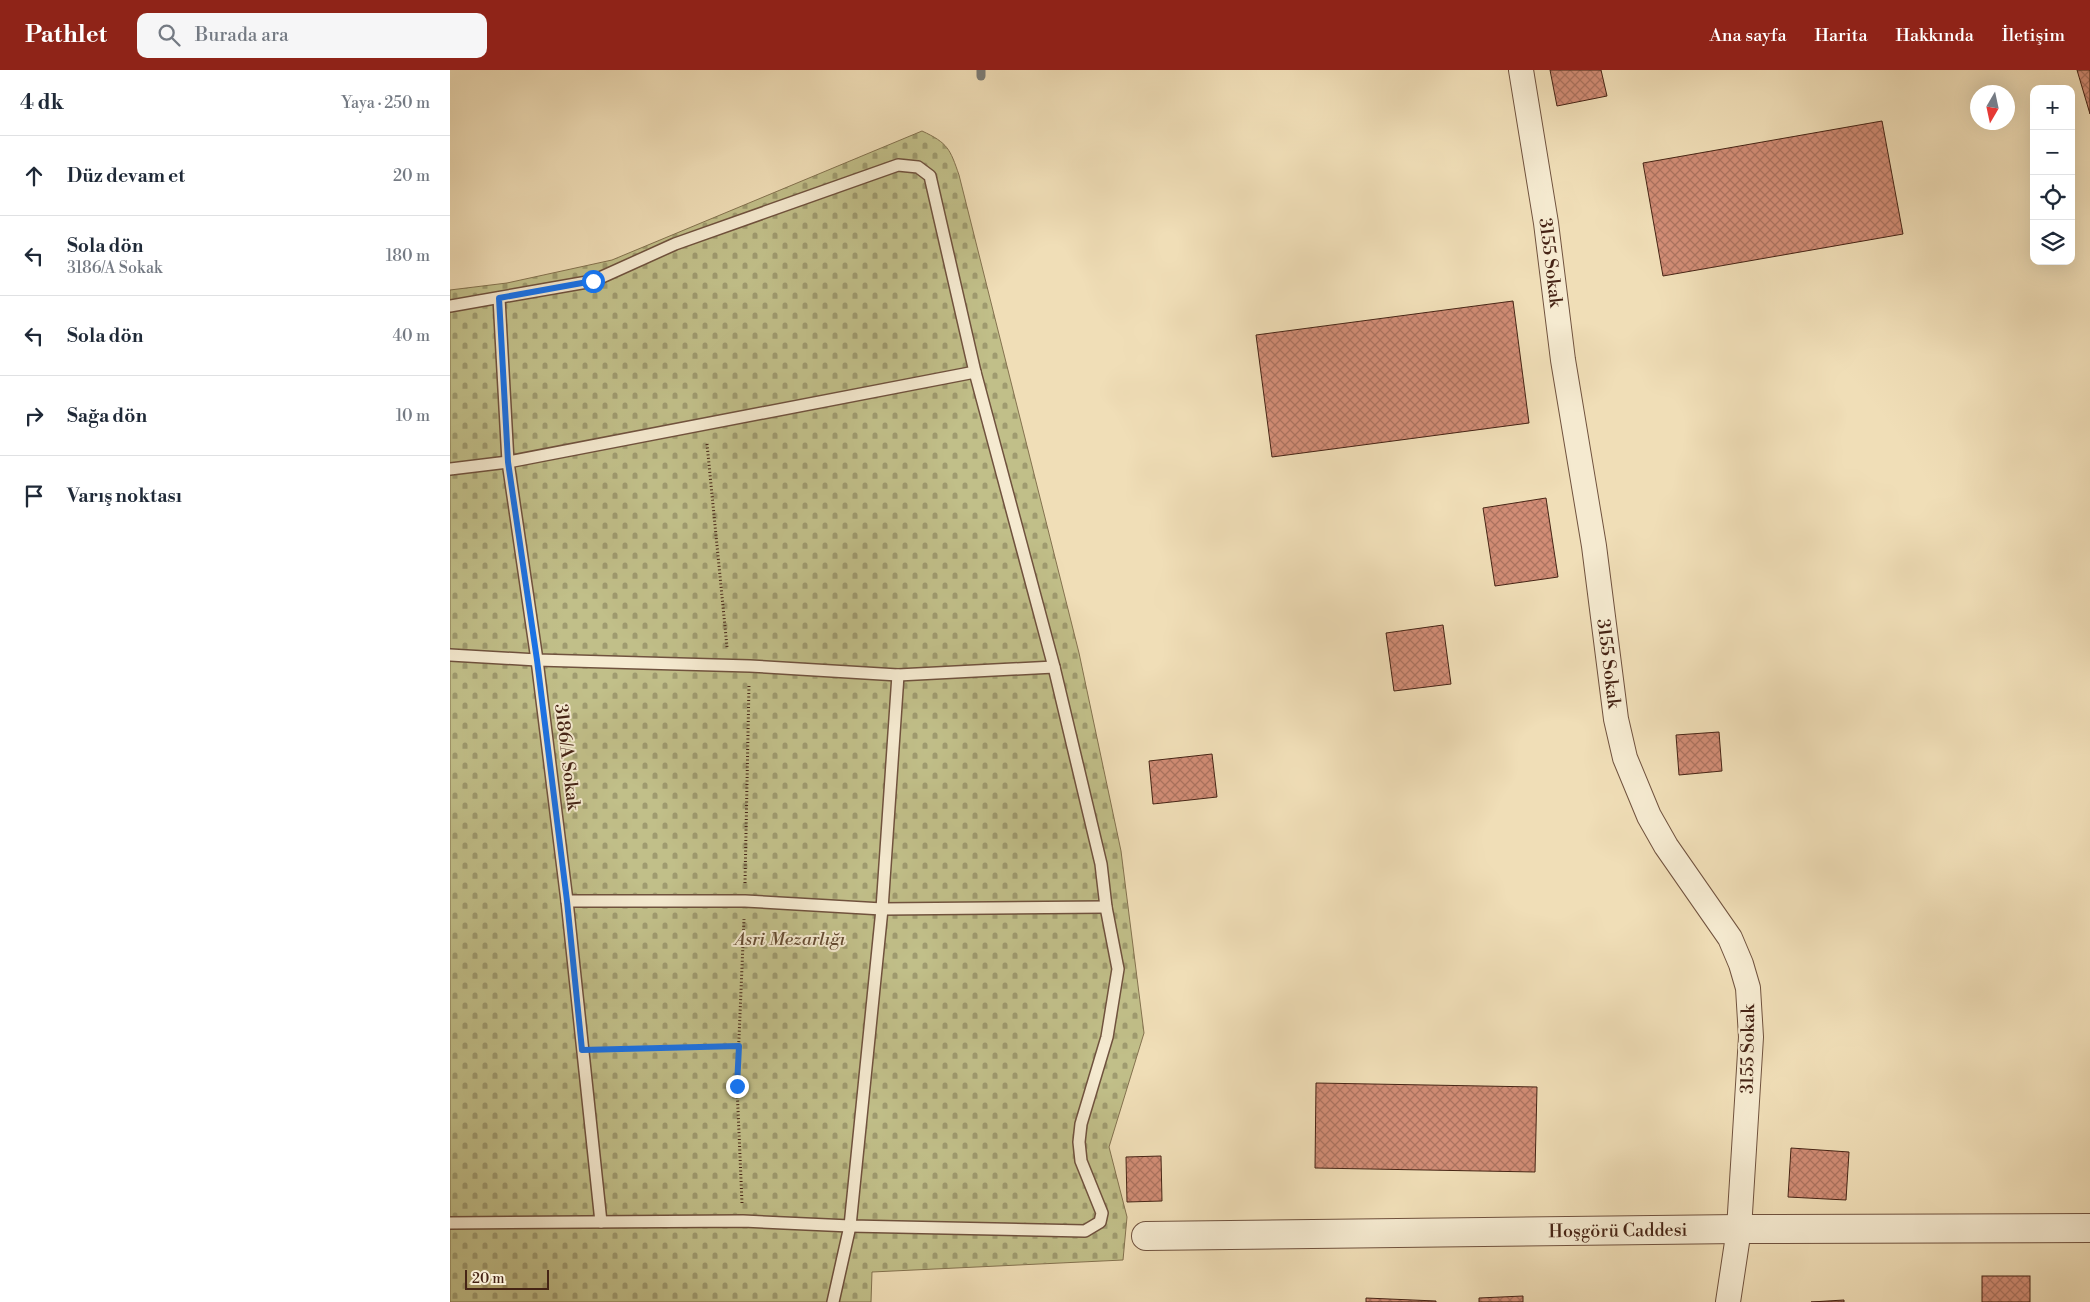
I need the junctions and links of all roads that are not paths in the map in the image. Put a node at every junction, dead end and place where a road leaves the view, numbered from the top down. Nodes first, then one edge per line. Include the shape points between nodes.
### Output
1 (1521, 70) edge
2 (499, 298) junction
3 (450, 306) edge
4 (976, 372) junction
5 (508, 462) junction
6 (450, 469) edge
7 (450, 656) edge
8 (537, 660) junction
9 (1054, 667) junction
10 (898, 675) junction
11 (567, 901) junction
12 (1106, 907) junction
13 (882, 909) junction
14 (601, 1222) junction
15 (450, 1223) edge
16 (850, 1226) junction
17 (2090, 1228) edge
18 (1739, 1229) junction
19 (1146, 1236) dead end
20 (833, 1302) edge
21 (1728, 1302) edge

1 - 18 street, 3155 Sokak via 1594,546 1616,719 1625,758 1649,816 1666,846 1730,938 1748,988 1751,1037
2 - 3 lane
2 - 4 lane via 593,281 675,244 889,168 898,165 918,168 930,176
2 - 5 lane, 3186/A Sokak
4 - 5 lane
4 - 9 lane
5 - 6 lane
5 - 8 lane, 3186/A Sokak
7 - 8 lane
8 - 10 lane via 750,666
8 - 11 lane, 3186/A Sokak
9 - 10 lane
9 - 12 lane via 1101,864
10 - 13 lane
11 - 13 lane via 745,901
11 - 14 lane, 3186/A Sokak
12 - 13 lane
12 - 16 lane via 1118,969 1107,1037 1080,1124 1079,1142 1081,1160 1102,1213 1100,1222 1084,1231
13 - 16 lane
14 - 15 lane
14 - 16 lane via 743,1221
16 - 20 lane
17 - 18 street, Hoşgörü Caddesi
18 - 19 street, Hoşgörü Caddesi
18 - 21 street, 3155 Sokak

